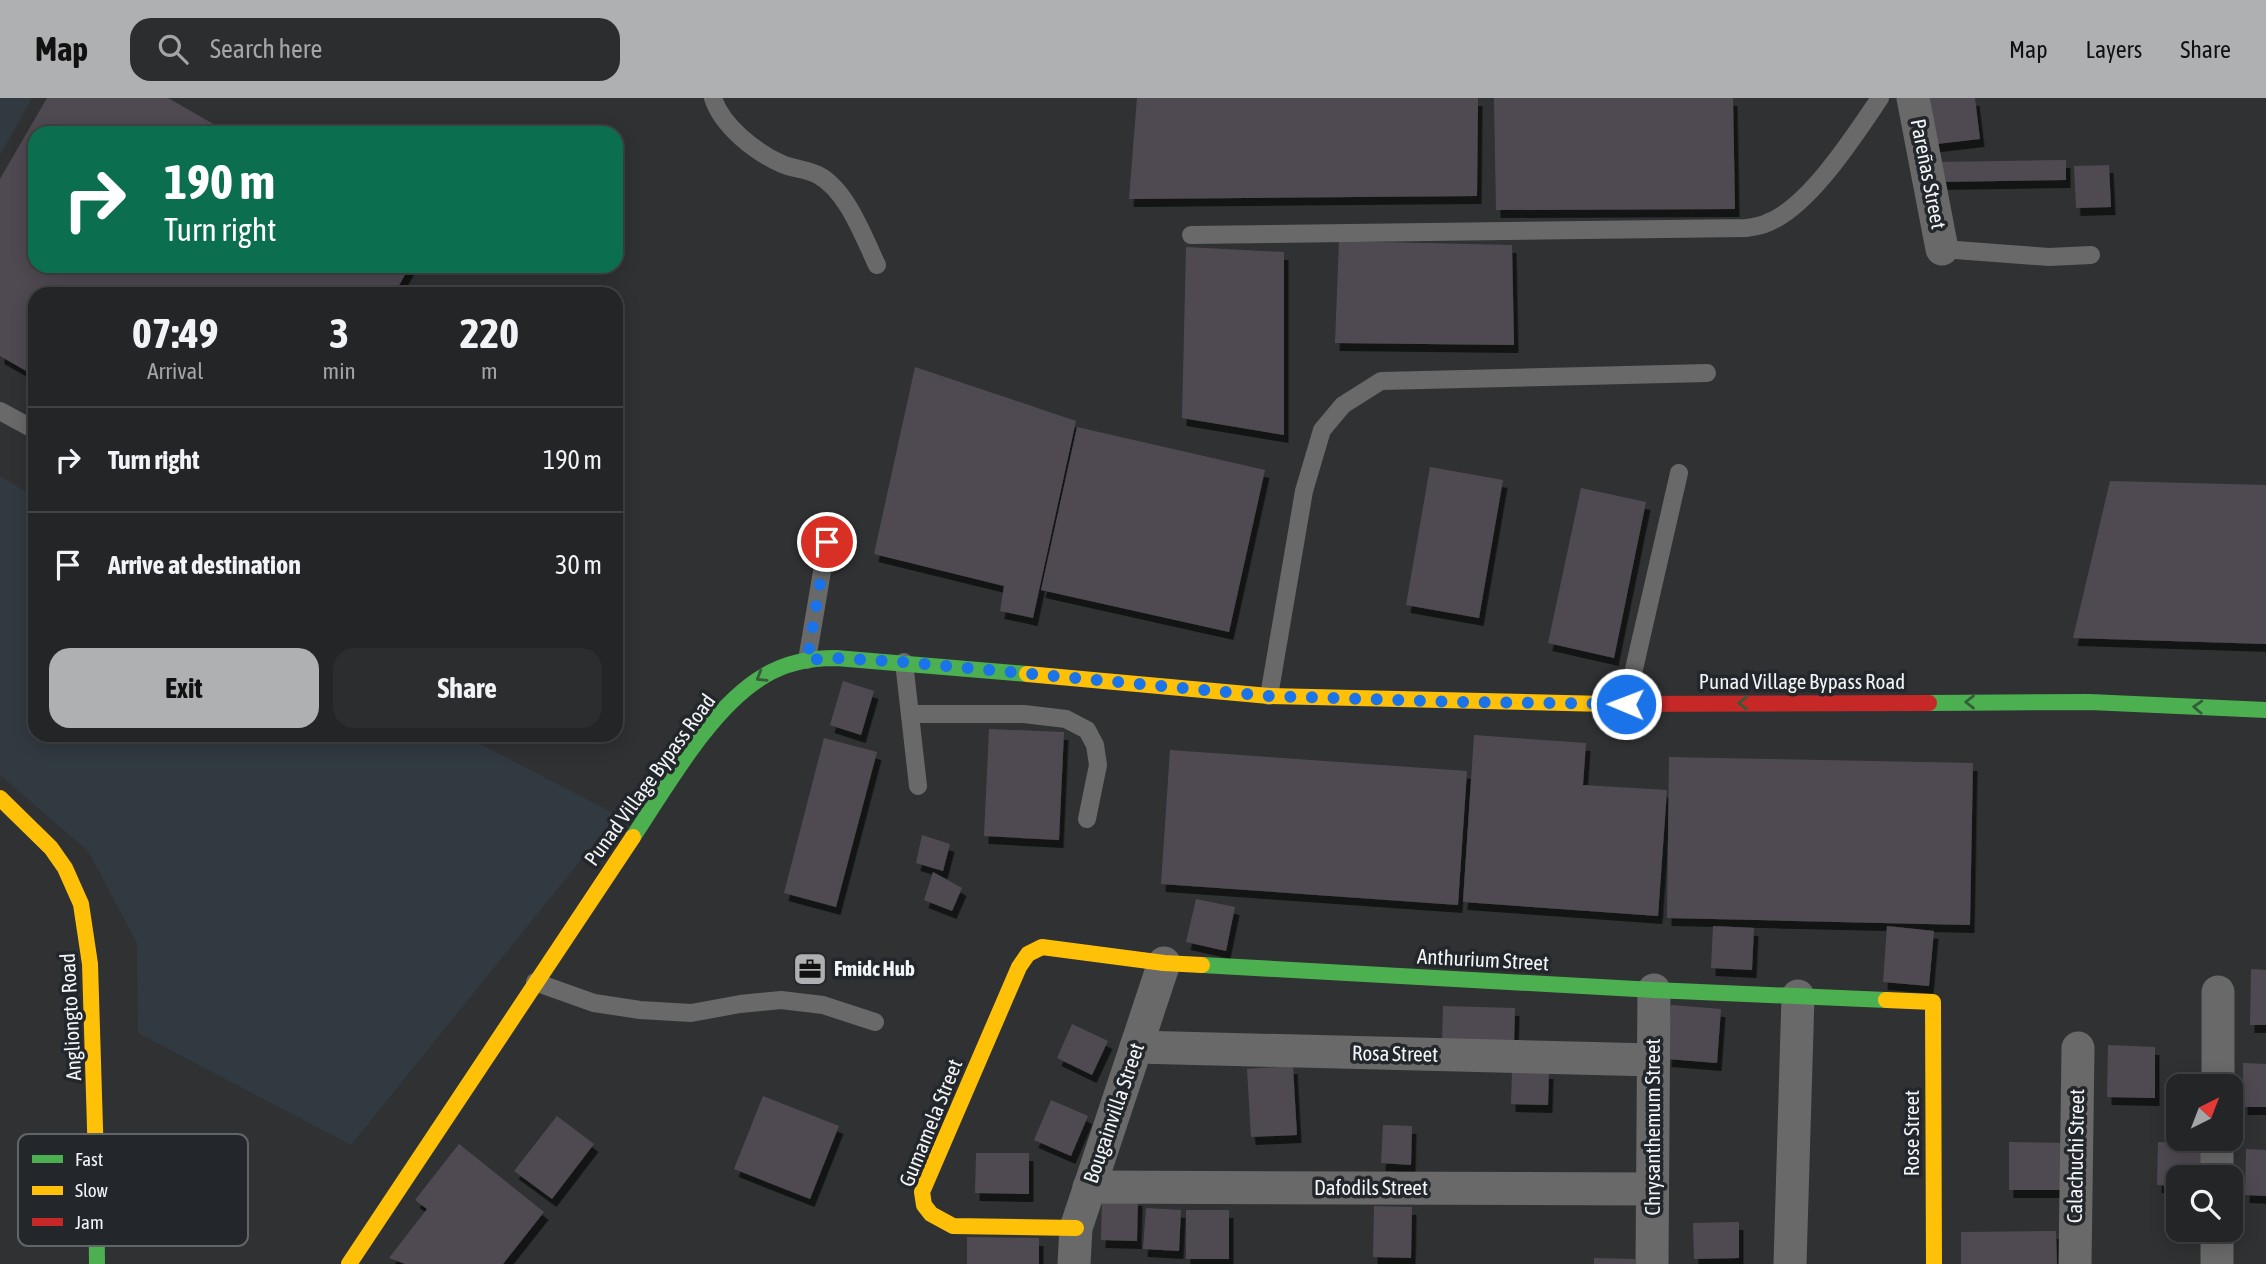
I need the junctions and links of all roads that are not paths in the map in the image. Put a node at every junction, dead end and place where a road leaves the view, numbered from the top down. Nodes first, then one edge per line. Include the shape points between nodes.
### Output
1 (712, 98) edge
2 (1880, 98) edge
3 (1913, 98) edge
4 (1191, 234) dead end
5 (1942, 249) joint
6 (2091, 255) dead end
7 (877, 265) dead end
8 (1707, 373) dead end
9 (0, 411) edge
10 (28, 426) edge
11 (1679, 473) dead end
12 (827, 542) dead end
13 (807, 660) junction
14 (904, 662) junction
15 (1269, 696) junction
16 (1626, 704) junction
17 (2266, 710) edge
18 (910, 714) junction
19 (918, 786) dead end
20 (0, 798) edge
21 (1087, 819) dead end
22 (1032, 950) joint
23 (1164, 964) junction
24 (536, 982) junction
25 (1654, 990) junction
26 (2218, 992) dead end
27 (1798, 996) junction
28 (1933, 1002) joint
29 (875, 1022) dead end
30 (1136, 1047) junction
31 (2078, 1048) dead end
32 (1653, 1060) junction
33 (2218, 1074) edge
34 (96, 1134) edge
35 (1089, 1187) junction
36 (1652, 1189) junction
37 (1076, 1228) junction
38 (2217, 1242) edge
39 (97, 1246) edge
40 (97, 1264) edge
41 (349, 1264) edge
42 (1074, 1264) edge
43 (1651, 1264) edge
44 (1790, 1264) edge
45 (1934, 1264) edge
46 (2075, 1264) edge
47 (2217, 1264) edge

1 - 7 lane via 748,145 782,164 819,175 840,194
2 - 4 lane via 1819,181 1791,209 1768,223 1746,228
3 - 5 street, Pareñas Street
5 - 6 lane via 2049,257
8 - 15 lane via 1381,381 1343,405 1322,430 1304,491
9 - 10 lane
11 - 16 lane
12 - 13 lane
13 - 14 main road, Punad Village Bypass Road
13 -> 24 main road, Punad Village Bypass Road via 757,678 717,718
14 - 15 main road, Punad Village Bypass Road
14 - 18 lane
15 - 16 main road, Punad Village Bypass Road
17 -> 16 main road, Punad Village Bypass Road via 2090,702
18 - 19 lane
18 - 21 lane via 1024,714 1066,719 1087,730 1098,765
20 - 34 main road, Angliongto Road via 39,833 66,869 83,910 89,949
22 - 23 main road, Anthurium Street via 1053,948
22 - 37 main road, Gumamela Street via 1019,967 921,1202 938,1221 953,1227
23 - 25 main road, Anthurium Street
23 - 30 street, Bougainvilla Street
24 - 29 lane via 594,1003 640,1010 691,1013 781,1000 823,1005
24 - 41 main road, Punad Village Bypass Road
25 - 27 main road, Anthurium Street
25 - 32 street, Chrysanthemum Street
26 - 33 street
27 - 28 main road, Anthurium Street
27 - 44 street
28 - 45 main road, Rose Street
30 - 32 street, Rosa Street
30 - 35 street, Bougainvilla Street
31 - 46 street, Calachuchi Street
32 - 36 street, Chrysanthemum Street
35 - 36 street, Dafodils Street
35 - 37 street, Bougainvilla Street
36 - 43 street, Chrysanthemum Street
37 - 42 street, Bougainvilla Street
38 - 47 street
39 - 40 main road, Angliongto Road

